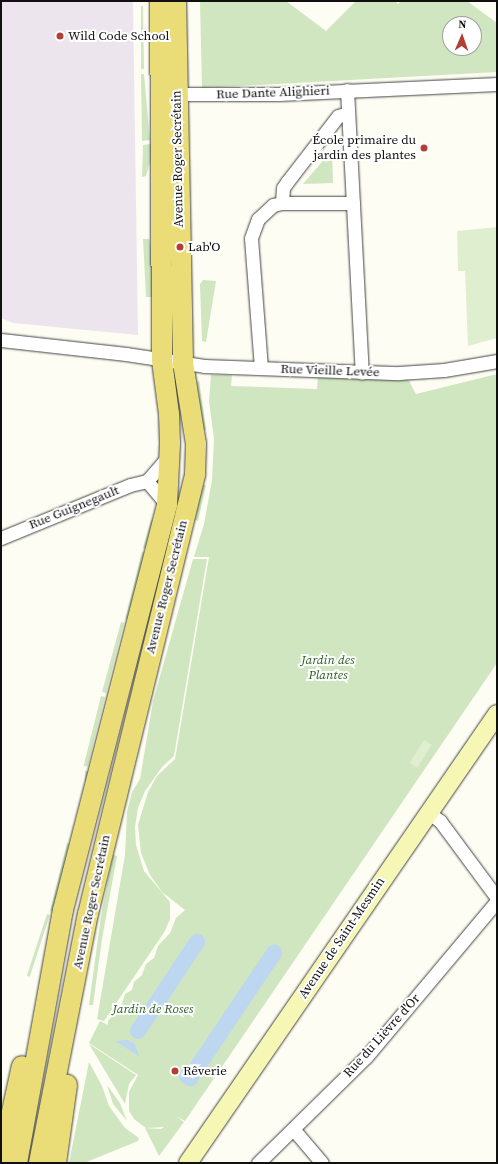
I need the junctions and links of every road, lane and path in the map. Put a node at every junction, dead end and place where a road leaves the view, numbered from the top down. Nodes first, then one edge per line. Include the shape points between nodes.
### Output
1 (148, 1) edge
2 (160, 1) edge
3 (176, 1) edge
4 (181, 1) edge
5 (177, 54) junction
6 (497, 84) edge
7 (347, 90) junction
8 (176, 94) junction
9 (348, 113) junction
10 (162, 117) junction
11 (353, 203) junction
12 (282, 204) junction
13 (1, 340) edge
14 (162, 360) junction
15 (497, 361) edge
16 (182, 363) junction
17 (261, 368) junction
18 (362, 372) junction
19 (170, 455) junction
20 (147, 481) junction
21 (167, 505) junction
22 (1, 538) edge
23 (497, 714) edge
24 (429, 813) junction
25 (497, 898) edge
26 (497, 901) edge
27 (63, 910) junction
28 (88, 914) junction
29 (294, 1130) junction
30 (1, 1162) edge
31 (17, 1163) edge
32 (39, 1163) edge
33 (56, 1163) edge
34 (188, 1163) edge
35 (258, 1163) edge
36 (322, 1163) edge

1 - 10 main road via 150,56
2 - 10 main road, Avenue Roger Secrétain
3 - 5 main road, Avenue Roger Secrétain
4 - 5 main road
5 - 8 main road, Avenue Roger Secrétain
6 - 7 street
7 - 8 street, Rue Dante Alighieri
7 - 9 street, Rue Dante Alighieri
8 - 16 main road, Avenue Roger Secrétain
9 - 11 street, Rue Dante Alighieri
9 - 12 street, Rue Dante Alighieri via 338,116 287,182
10 - 14 main road, Avenue Roger Secrétain
11 - 12 street
11 - 18 street, Rue Dante Alighieri
12 - 17 street via 273,205 258,219 251,238
13 - 14 street, Rue Vieille Levée
14 - 16 street, Rue Vieille Levée
14 - 19 main road, Avenue Roger Secrétain via 169,414
15 - 18 street, Rue Vieille Levée via 444,370
16 - 17 street, Rue Vieille Levée
16 - 28 main road, Avenue Roger Secrétain via 196,444 195,474
17 - 18 street, Rue Vieille Levée
19 - 20 street
19 - 21 main road, Avenue Roger Secrétain
20 - 21 street
20 - 22 street, Rue Guignegault via 130,485
21 - 27 main road, Avenue Roger Secrétain
23 - 24 street, Avenue de Saint-Mesmin
24 - 25 street via 440,821
24 - 34 street, Avenue de Saint-Mesmin
26 - 29 street, Rue du Lièvre d'Or via 366,1057
27 - 30 main road via 9,1120
27 - 31 main road, Avenue Roger Secrétain
28 - 32 main road, Avenue Roger Secrétain
28 - 33 main road
29 - 35 street, Rue du Lièvre d'Or
29 - 36 street

